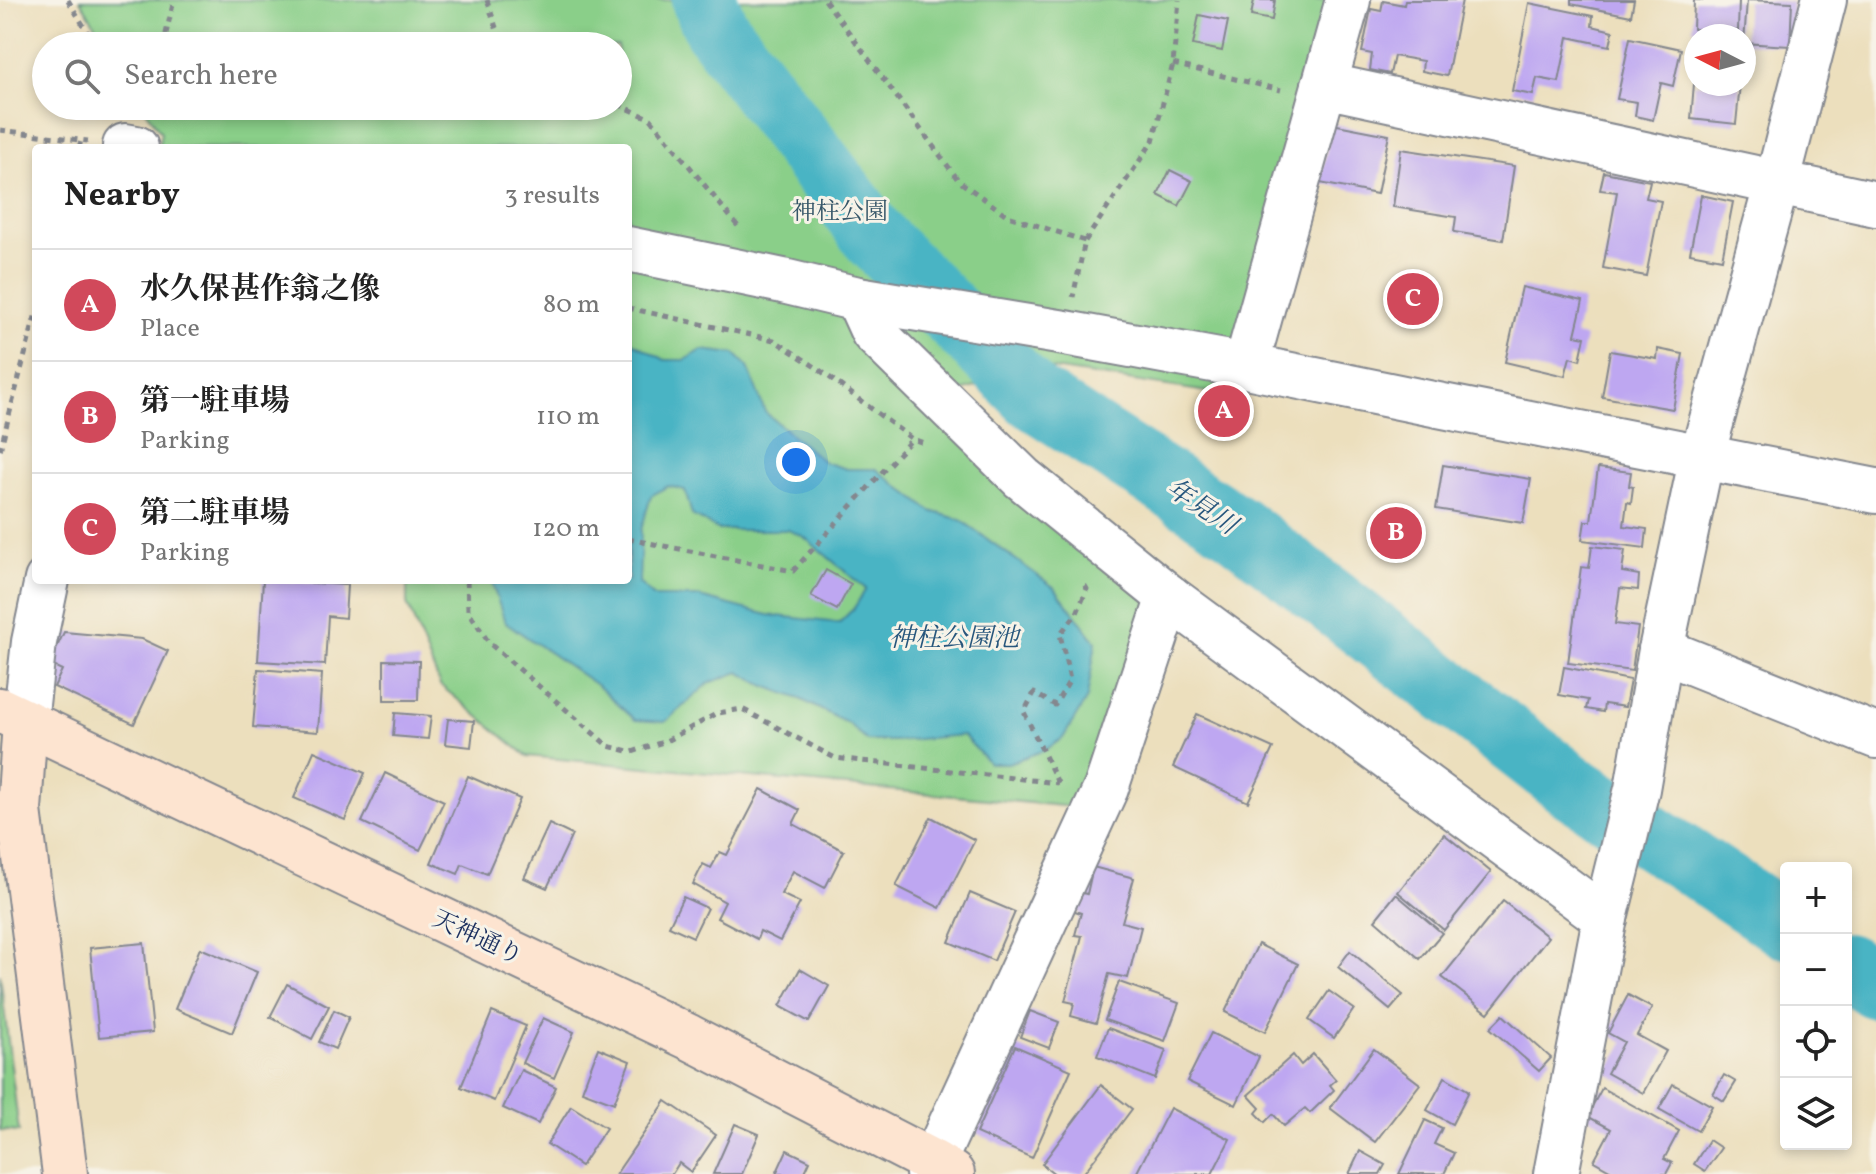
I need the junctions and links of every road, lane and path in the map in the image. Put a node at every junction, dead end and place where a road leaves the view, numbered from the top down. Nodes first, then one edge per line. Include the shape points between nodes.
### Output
1 (68, 0) edge
2 (174, 0) edge
3 (487, 0) edge
4 (825, 0) edge
5 (1179, 0) edge
6 (1348, 0) edge
7 (1824, 0) edge
8 (87, 32) edge
9 (166, 32) edge
10 (497, 32) edge
11 (1173, 64) junction
12 (1322, 92) junction
13 (632, 110) edge
14 (0, 130) edge
15 (81, 140) junction
16 (80, 144) edge
17 (108, 144) edge
18 (1777, 183) junction
19 (1876, 204) edge
20 (745, 235) dead end
21 (1085, 241) junction
22 (632, 250) edge
23 (858, 299) junction
24 (632, 309) edge
25 (32, 328) edge
26 (1065, 333) junction
27 (1246, 366) junction
28 (912, 439) junction
29 (929, 445) dead end
30 (0, 450) edge
31 (1702, 456) junction
32 (1876, 491) edge
33 (632, 540) edge
34 (1077, 570) dead end
35 (46, 584) edge
36 (467, 584) edge
37 (1169, 597) junction
38 (1661, 650) junction
39 (13, 716) edge
40 (1876, 736) edge
41 (1058, 783) junction
42 (1106, 788) junction
43 (1605, 918) junction
44 (938, 1170) edge
45 (65, 1174) edge
46 (1556, 1174) edge

1 - 8 path
2 - 9 path
3 - 10 path
4 - 21 path via 959,181 1008,216
5 - 11 path
6 - 12 street
7 - 18 street
11 - 12 path
11 - 21 path via 1153,141
12 - 18 street
12 - 27 street
13 - 20 path via 651,119
14 - 15 path
15 - 16 path
15 - 17 path
18 - 19 street
18 - 31 street
21 - 26 path
22 - 23 street
23 - 26 street
23 - 37 street via 873,332 1022,478
24 - 28 path via 774,340
25 - 30 path
26 - 27 street
27 - 31 street
28 - 29 path
28 - 33 path via 793,571
31 - 32 street
31 - 38 street
34 - 41 path via 1087,589 1060,634 1070,680 1055,705 1034,693 1024,712
35 - 39 street
36 - 41 path via 468,610 489,643 608,746 632,752 666,741 718,713 742,709 835,758
37 - 42 street
37 - 43 street
38 - 40 street
38 - 43 street via 1637,789
39 - 44 street, 天神通り via 675,1030
39 - 45 street via 19,810
41 - 42 path
42 - 44 street
43 - 46 street

